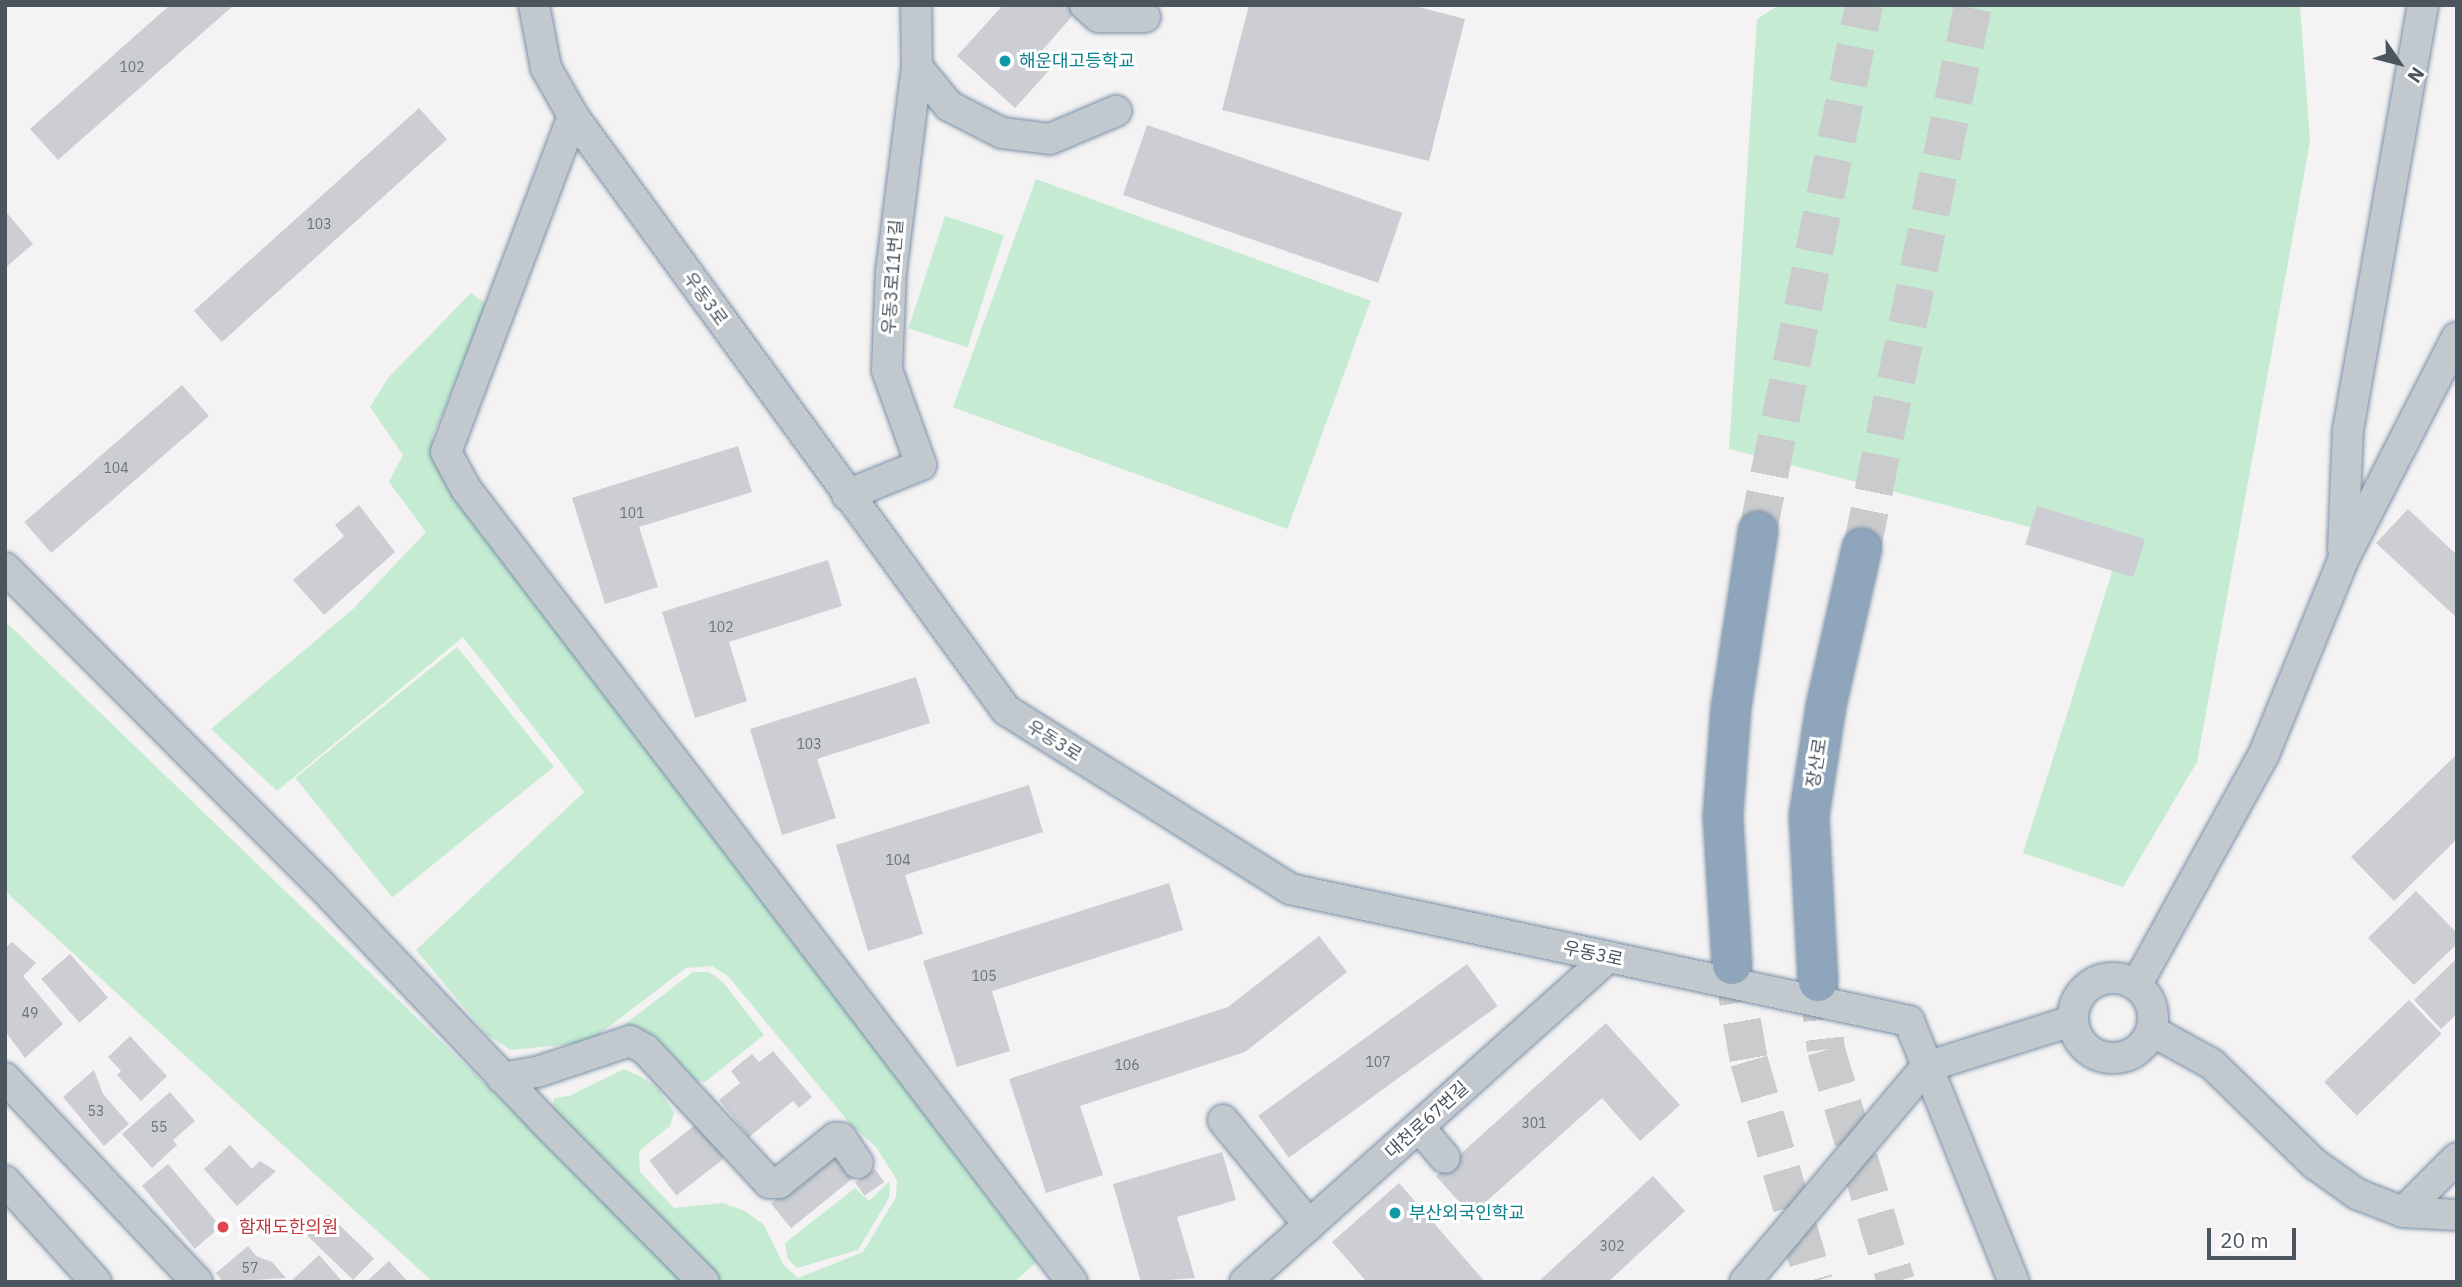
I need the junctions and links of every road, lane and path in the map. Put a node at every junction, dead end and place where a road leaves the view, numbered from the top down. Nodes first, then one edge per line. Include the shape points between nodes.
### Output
1 (534, 5) edge
2 (916, 5) edge
3 (1085, 5) edge
4 (2423, 5) edge
5 (1145, 18) dead end
6 (916, 67) junction
7 (1116, 111) dead end
8 (573, 116) junction
9 (2457, 337) edge
10 (847, 495) junction
11 (1758, 531) tunnel mouth
12 (1862, 548) tunnel mouth
13 (2343, 560) junction
14 (5, 568) edge
15 (1608, 957) junction
16 (1732, 965) tunnel mouth
17 (1818, 982) tunnel mouth
18 (2137, 984) junction
19 (2072, 1021) junction
20 (2151, 1031) junction
21 (1926, 1067) junction
22 (5, 1078) edge
23 (502, 1078) junction
24 (1223, 1120) dead end
25 (1419, 1127) junction
26 (1445, 1158) dead end
27 (2457, 1158) edge
28 (858, 1163) dead end
29 (5, 1181) edge
30 (2403, 1212) junction
31 (2457, 1215) edge
32 (1309, 1225) junction
33 (96, 1282) edge
34 (197, 1282) edge
35 (704, 1282) edge
36 (1072, 1282) edge
37 (1245, 1282) edge
38 (1745, 1282) edge
39 (2014, 1282) edge

1 - 8 street, 우동3로 via 546,68
2 - 6 street, 우동3로11번길
3 - 5 street via 1099,17
4 - 13 street via 2348,430
6 - 7 street via 949,106 1002,134 1050,139
6 - 10 street, 우동3로11번길 via 891,272 887,370 921,465
8 - 10 street, 우동3로
8 - 36 street via 446,452 466,489
9 - 13 street
10 - 15 street, 우동3로 via 1006,710 1290,889
11 - 16 highway via 1731,708 1723,816
12 - 17 highway, 장산로 via 1826,706 1809,816
13 - 18 street via 2264,754
14 - 23 street via 320,884
15 - 21 street, 우동3로 via 1909,1021
15 - 25 street, 대천로67번길
18 - 19 street via 2125,978 2099,979 2079,995
18 - 20 street via 2152,1005
19 - 20 street via 2084,1046 2108,1058 2134,1052
19 - 21 street
20 - 30 street via 2212,1064 2315,1164 2357,1194
21 - 38 street
21 - 39 street
22 - 34 street
23 - 28 street via 630,1041 646,1050 769,1183 779,1183 835,1138 841,1138
23 - 35 street
24 - 32 street
25 - 26 street
25 - 32 street, 대천로67번길
27 - 30 street
29 - 33 street
30 - 31 street
32 - 37 street, 대천로67번길

